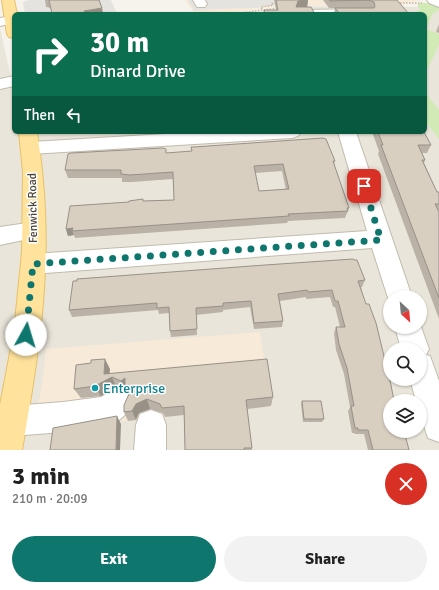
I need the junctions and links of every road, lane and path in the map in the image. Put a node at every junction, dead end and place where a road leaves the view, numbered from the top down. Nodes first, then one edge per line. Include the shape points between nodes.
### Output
1 (8, 0) edge
2 (433, 0) edge
3 (272, 2) dead end
4 (439, 3) edge
5 (262, 9) dead end
6 (6, 21) edge
7 (12, 31) edge
8 (12, 81) edge
9 (0, 84) edge
10 (226, 134) edge
11 (348, 134) edge
12 (29, 140) edge
13 (34, 230) junction
14 (0, 236) edge
15 (381, 240) junction
16 (33, 264) junction
17 (397, 290) edge
18 (426, 386) edge
19 (117, 403) dead end
20 (12, 421) junction
21 (439, 427) edge
22 (6, 450) edge

1 - 6 main road
2 - 4 street
3 - 5 path via 273,5 261,7
6 - 7 main road
8 - 9 street
10 - 12 street
11 - 15 street
12 - 13 main road, Fenwick Road via 34,187
13 - 14 street
13 - 16 main road, Fenwick Road
15 - 16 street
15 - 17 street
16 - 20 main road, Fenwick Road via 25,349
18 - 21 street
19 - 20 street via 106,411
20 - 22 main road, Fenwick Road

